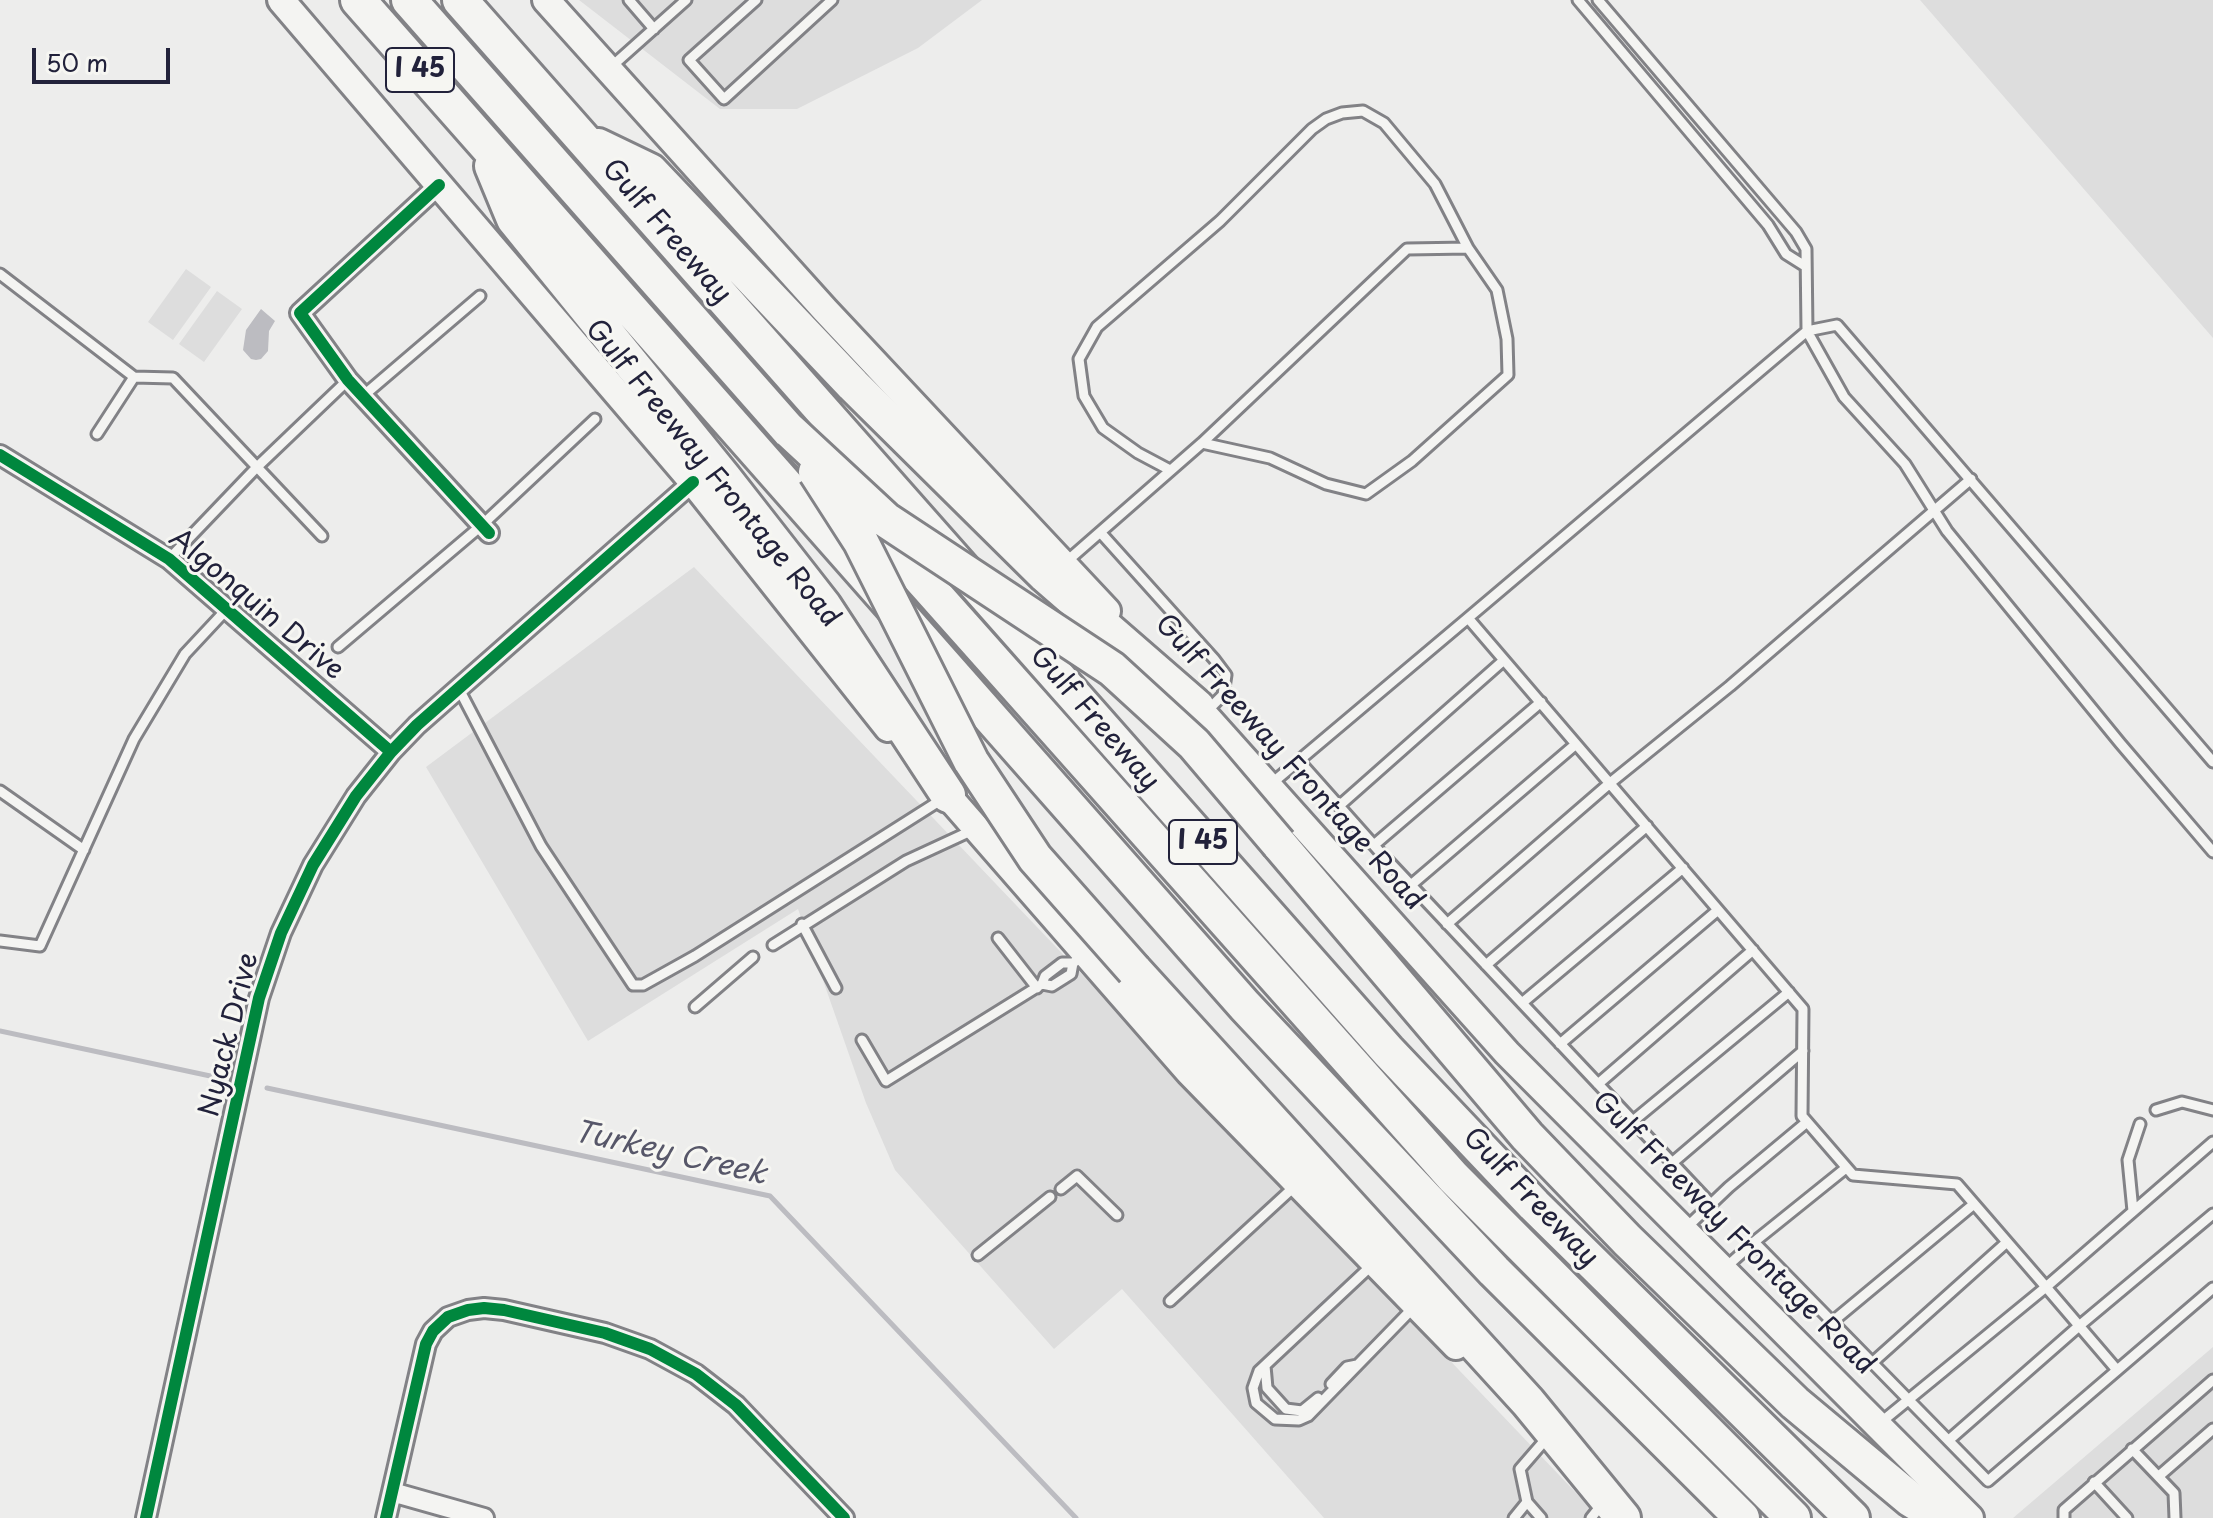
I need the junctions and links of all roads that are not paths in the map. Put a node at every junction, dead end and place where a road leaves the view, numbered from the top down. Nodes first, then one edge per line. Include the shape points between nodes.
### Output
1 (263, 0) edge
2 (358, 0) edge
3 (409, 0) edge
4 (460, 0) edge
5 (546, 0) edge
6 (629, 0) edge
7 (686, 0) edge
8 (756, 0) edge
9 (1578, 0) edge
10 (1598, 0) edge
11 (827, 2) edge
12 (288, 8) edge
13 (654, 29) junction
14 (608, 69) junction
15 (583, 138) junction
16 (482, 140) junction
17 (439, 185) junction
18 (1468, 248) junction
19 (1805, 266) junction
20 (0, 274) edge
21 (480, 296) dead end
22 (1807, 331) junction
23 (134, 377) junction
24 (348, 380) junction
25 (363, 396) junction
26 (595, 419) dead end
27 (790, 431) junction
28 (97, 434) dead end
29 (1202, 443) junction
30 (0, 455) edge
31 (257, 467) junction
32 (1170, 470) junction
33 (1971, 479) junction
34 (693, 482) junction
35 (1935, 509) junction
36 (486, 529) junction
37 (1100, 532) junction
38 (322, 536) dead end
39 (169, 559) junction
40 (1064, 565) junction
41 (227, 609) junction
42 (1468, 618) junction
43 (338, 647) dead end
44 (1504, 660) junction
45 (459, 689) junction
46 (1541, 702) junction
47 (1201, 711) junction
48 (1576, 744) junction
49 (391, 752) junction
50 (1300, 762) junction
51 (2213, 762) edge
52 (1610, 783) junction
53 (1269, 787) junction
54 (0, 791) edge
55 (948, 795) junction
56 (1339, 806) junction
57 (1647, 826) junction
58 (976, 829) junction
59 (1374, 845) junction
60 (84, 850) junction
61 (2213, 852) edge
62 (1683, 868) junction
63 (1411, 885) junction
64 (1718, 910) junction
65 (802, 924) junction
66 (1447, 924) junction
67 (998, 938) dead end
68 (0, 941) edge
69 (773, 945) dead end
70 (1753, 950) junction
71 (753, 957) dead end
72 (1079, 958) junction
73 (1486, 965) junction
74 (1040, 986) junction
75 (836, 988) dead end
76 (1789, 992) junction
77 (1522, 1003) junction
78 (695, 1007) dead end
79 (862, 1040) dead end
80 (1560, 1044) junction
81 (1803, 1051) junction
82 (1598, 1084) junction
83 (2156, 1110) dead end
84 (2213, 1110) edge
85 (1633, 1121) junction
86 (1807, 1122) junction
87 (2140, 1124) dead end
88 (2213, 1142) edge
89 (1672, 1163) junction
90 (1846, 1168) junction
91 (1297, 1183) junction
92 (1061, 1189) dead end
93 (1050, 1197) dead end
94 (1711, 1204) junction
95 (1974, 1204) junction
96 (2133, 1211) junction
97 (2213, 1214) edge
98 (1117, 1215) dead end
99 (1684, 1230) junction
100 (1754, 1242) junction
101 (2007, 1242) junction
102 (978, 1255) dead end
103 (1374, 1263) junction
104 (1723, 1270) junction
105 (2046, 1287) junction
106 (2213, 1288) edge
107 (1170, 1301) dead end
108 (1416, 1305) junction
109 (1832, 1322) junction
110 (2079, 1326) junction
111 (1872, 1363) junction
112 (1358, 1365) junction
113 (1265, 1366) junction
114 (2117, 1370) junction
115 (2213, 1380) edge
116 (1907, 1398) junction
117 (1877, 1425) junction
118 (2213, 1429) edge
119 (1546, 1439) junction
120 (1949, 1440) junction
121 (2132, 1449) junction
122 (2159, 1476) junction
123 (2094, 1482) junction
124 (392, 1492) junction
125 (1527, 1502) junction
126 (1611, 1514) edge
127 (146, 1518) edge
128 (386, 1518) edge
129 (484, 1518) edge
130 (844, 1518) edge
131 (1514, 1518) edge
132 (1541, 1518) edge
133 (1742, 1518) edge
134 (1793, 1518) edge
135 (1852, 1518) edge
136 (1941, 1518) edge
137 (1970, 1518) edge
138 (2064, 1518) edge
139 (2127, 1518) edge
140 (2175, 1518) edge

1 - 12 main road
2 - 16 highway, I 45
3 - 27 highway, Gulf Freeway
4 - 15 highway, Gulf Freeway / I 45
5 - 14 main road, Gulf Freeway Frontage Road
6 - 13 lane
7 - 13 lane
8 - 11 lane via 689,60 724,99
9 - 19 lane via 1768,225 1786,254
10 - 19 lane via 1796,232 1806,249
12 - 17 main road, Gulf Freeway Frontage Road
13 - 14 lane
14 - 40 main road, Gulf Freeway Frontage Road
15 - 47 highway via 650,171 853,385 1045,575
15 - 135 highway, Gulf Freeway / I 45 via 1388,1051 1534,1205
16 - 55 highway via 514,219 824,606
16 - 133 highway, I 45 via 1245,1006 1494,1271
17 - 24 street via 300,313
17 - 34 main road, Gulf Freeway Frontage Road
18 - 29 lane via 1407,249
18 - 29 lane via 1497,290 1508,375 1412,461 1366,494 1326,484 1270,458
18 - 32 lane via 1435,184 1384,123 1363,111 1342,113 1312,129 1220,221 1097,327 1079,359 1084,396 1103,428
19 - 22 lane
20 - 23 lane
21 - 25 lane
22 - 33 lane via 1837,325
22 - 35 lane via 1844,397 1905,464
22 - 42 lane
23 - 28 lane
23 - 31 lane via 173,378
24 - 25 street
24 - 31 lane
25 - 36 street
26 - 36 lane
27 - 126 highway, bridge via 861,542 971,761 1035,858 1528,1402
27 - 134 highway, Gulf Freeway, bridge via 1442,1165
27 - 136 highway, bridge via 886,520 1112,669 1194,744 1527,1136 1627,1240 1795,1403 1910,1499
29 - 32 lane
30 - 39 street, Algonquin Drive
31 - 38 lane
31 - 39 lane
32 - 37 lane
33 - 35 lane
33 - 51 lane
34 - 45 street, Nyack Drive
34 - 55 main road, Gulf Freeway Frontage Road via 880,719
35 - 52 lane
35 - 61 lane via 1947,531
36 - 43 lane
37 - 40 lane
37 - 47 lane via 1226,675 1223,695
39 - 41 street, Algonquin Drive
40 - 47 main road, Gulf Freeway Frontage Road
41 - 49 street, Algonquin Drive
41 - 60 lane via 185,654 134,739
42 - 44 lane
42 - 50 lane
44 - 46 lane
44 - 56 lane
45 - 49 street, Nyack Drive
45 - 55 lane via 541,846 633,985 643,985 695,956
46 - 48 lane
46 - 59 lane
47 - 53 main road, Gulf Freeway Frontage Road
48 - 52 lane
48 - 63 lane
49 - 127 street, Nyack Drive via 313,865 281,933 259,998
50 - 53 lane
50 - 56 lane
52 - 57 lane
52 - 66 lane
53 - 99 main road, Gulf Freeway Frontage Road via 1507,1053
54 - 60 lane
55 - 58 main road, Gulf Freeway Frontage Road
56 - 59 lane
57 - 62 lane
57 - 73 lane
58 - 65 lane via 906,861
58 - 72 main road, Gulf Freeway Frontage Road
59 - 63 lane
60 - 68 lane via 40,946
62 - 64 lane
62 - 77 lane
63 - 66 lane
64 - 70 lane
64 - 80 lane
65 - 69 lane
65 - 75 lane
66 - 73 lane
67 - 74 lane
70 - 76 lane
70 - 82 lane
71 - 78 lane
72 - 74 lane via 1062,963
72 - 91 main road, Gulf Freeway Frontage Road
73 - 77 lane
74 - 79 lane via 886,1081
76 - 81 lane via 1803,1009
76 - 85 lane
77 - 80 lane
80 - 82 lane
81 - 86 lane via 1802,1116
81 - 89 lane
82 - 85 lane
83 - 84 lane via 2182,1102
85 - 89 lane
86 - 90 lane
86 - 94 lane
87 - 96 lane via 2128,1160
88 - 96 lane
89 - 94 lane
90 - 95 lane via 1853,1175 1957,1184
90 - 100 lane
91 - 103 main road, Gulf Freeway Frontage Road
91 - 107 lane
92 - 98 lane via 1077,1176
93 - 102 lane
94 - 99 lane
95 - 101 lane
95 - 109 lane
96 - 105 lane
97 - 110 lane
99 - 104 main road, Gulf Freeway Frontage Road
100 - 104 lane
100 - 109 lane
101 - 105 lane
101 - 111 lane
103 - 108 main road, Gulf Freeway Frontage Road
103 - 113 lane
104 - 117 main road, Gulf Freeway Frontage Road
105 - 110 lane
105 - 116 lane
106 - 114 lane
108 - 112 lane
108 - 119 main road, Gulf Freeway Frontage Road
109 - 111 lane
110 - 114 lane
110 - 120 lane
111 - 116 lane
112 - 113 lane via 1347,1367 1298,1412 1271,1395
112 - 113 lane via 1308,1416 1285,1421 1275,1419 1253,1395 1254,1379
114 - 120 lane via 1988,1481
115 - 121 lane
116 - 117 lane
116 - 120 lane
117 - 137 main road, Gulf Freeway Frontage Road
118 - 122 lane
119 - 125 lane via 1520,1469
119 - 126 main road, Gulf Freeway Frontage Road
121 - 122 lane
121 - 123 lane
122 - 140 lane via 2174,1493
123 - 138 lane via 2064,1510
123 - 139 lane
124 - 128 street
124 - 129 street
124 - 130 street via 422,1355 433,1331 448,1317 468,1310 504,1310 605,1333 696,1374 736,1405
125 - 131 lane
125 - 132 lane

